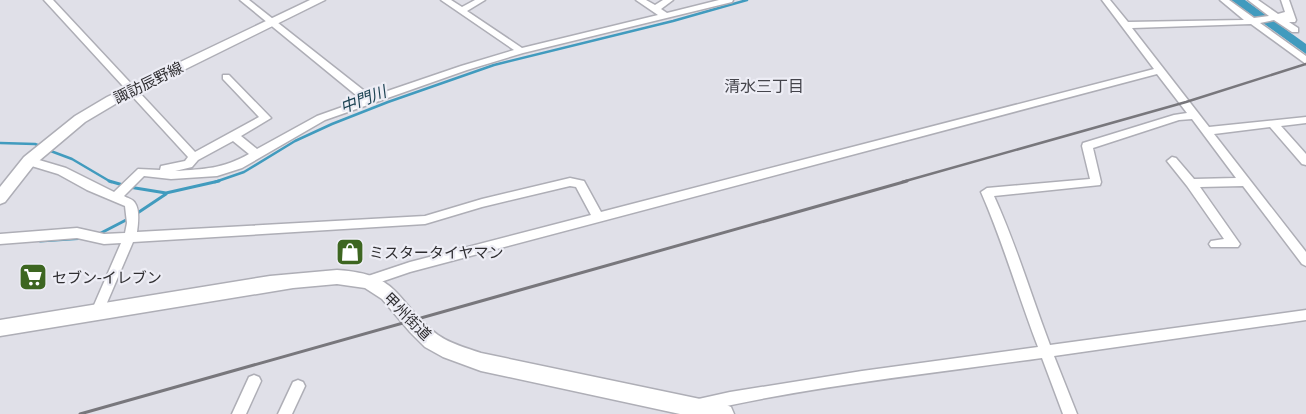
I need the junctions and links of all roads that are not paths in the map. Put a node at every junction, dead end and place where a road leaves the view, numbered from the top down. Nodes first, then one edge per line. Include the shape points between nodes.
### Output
1 (48, 0) edge
2 (244, 0) edge
3 (319, 0) edge
4 (445, 0) edge
5 (481, 0) edge
6 (640, 0) edge
7 (669, 0) edge
8 (729, 0) edge
9 (1106, 0) edge
10 (1224, 0) edge
11 (1252, 0) edge
12 (1284, 0) edge
13 (656, 8) junction
14 (461, 10) junction
15 (1290, 14) junction
16 (665, 15) junction
17 (1274, 17) junction
18 (1253, 21) junction
19 (272, 22) junction
20 (1127, 25) junction
21 (521, 51) junction
22 (1306, 61) edge
23 (1160, 70) junction
24 (226, 77) dead end
25 (130, 90) junction
26 (368, 101) junction
27 (1195, 115) junction
28 (1306, 120) edge
29 (1273, 124) junction
30 (1206, 131) junction
31 (234, 136) junction
32 (256, 154) junction
33 (194, 157) junction
34 (30, 159) junction
35 (1172, 161) dead end
36 (1306, 161) edge
37 (143, 174) junction
38 (1247, 182) junction
39 (1191, 183) junction
40 (118, 196) junction
41 (0, 198) edge
42 (598, 218) junction
43 (130, 236) junction
44 (0, 239) edge
45 (1215, 244) dead end
46 (1306, 262) edge
47 (369, 282) junction
48 (97, 312) junction
49 (1306, 316) edge
50 (0, 328) edge
51 (1046, 352) junction
52 (254, 381) dead end
53 (298, 386) dead end
54 (690, 407) junction
55 (239, 414) edge
56 (285, 414) edge
57 (724, 414) edge
58 (1070, 414) edge

1 - 25 street
2 - 19 street
3 - 19 main road, 諏訪辰野線
4 - 14 street
5 - 14 street
6 - 13 street
7 - 13 street
8 - 16 street
9 - 20 street
10 - 18 street
11 - 17 street
12 - 15 street
13 - 16 street
14 - 21 street
15 - 17 street
15 - 17 street via 1295,30
16 - 21 street
17 - 18 street
18 - 20 street via 1209,25
18 - 22 street
19 - 25 main road, 諏訪辰野線
19 - 26 street
20 - 23 street
21 - 26 street
23 - 27 street
23 - 42 street
24 - 31 street via 266,118
25 - 33 street
25 - 34 main road, 諏訪辰野線 via 80,119
26 - 32 street via 321,118
27 - 30 street
27 - 51 street via 1178,117 1087,146 1096,182 987,192
28 - 29 street
29 - 30 street
29 - 36 street
30 - 38 street
31 - 32 street
31 - 33 street
32 - 37 street via 217,172
33 - 37 street via 188,164
34 - 40 street
34 - 41 main road, 諏訪辰野線
35 - 39 street
37 - 40 street
38 - 39 street
38 - 46 street
39 - 45 street via 1234,244
40 - 43 street via 130,204
42 - 43 street via 580,184 570,182 426,220
42 - 47 street via 410,267
43 - 44 street via 104,239 77,233
43 - 48 street
47 - 48 highway, 甲州街道 via 336,276
47 - 54 highway, 甲州街道 via 387,292 432,341 454,352 481,362
48 - 50 highway, 甲州街道
49 - 51 street
51 - 54 street via 786,389
51 - 58 street
52 - 55 street
53 - 56 street
54 - 57 highway, 甲州街道

